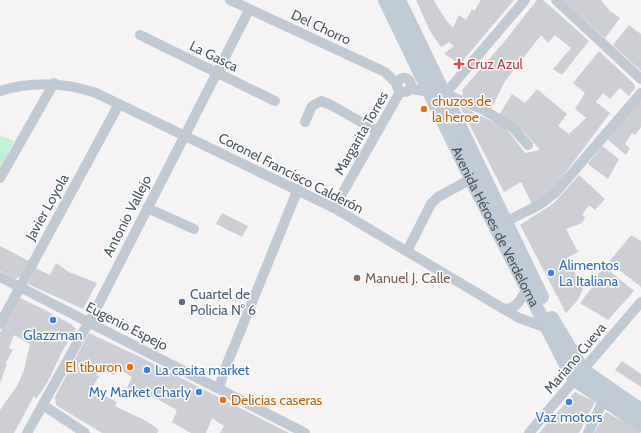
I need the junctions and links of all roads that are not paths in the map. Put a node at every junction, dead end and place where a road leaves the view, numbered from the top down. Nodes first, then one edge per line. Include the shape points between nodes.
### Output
1 (230, 0) edge
2 (385, 0) edge
3 (400, 0) edge
4 (525, 0) edge
5 (556, 0) edge
6 (249, 10) junction
7 (140, 35) dead end
8 (411, 54) junction
9 (216, 72) junction
10 (406, 78) junction
11 (641, 79) edge
12 (54, 83) junction
13 (399, 88) junction
14 (411, 89) junction
15 (0, 92) edge
16 (430, 93) junction
17 (641, 93) edge
18 (445, 94) junction
19 (275, 101) dead end
20 (119, 104) junction
21 (305, 122) dead end
22 (377, 131) junction
23 (184, 136) junction
24 (528, 145) dead end
25 (0, 178) edge
26 (471, 179) junction
27 (298, 189) junction
28 (147, 208) junction
29 (334, 208) junction
30 (505, 222) junction
31 (194, 229) dead end
32 (407, 251) junction
33 (0, 277) edge
34 (19, 287) junction
35 (527, 288) junction
36 (641, 302) edge
37 (503, 308) junction
38 (88, 323) junction
39 (0, 324) edge
40 (551, 326) junction
41 (579, 375) junction
42 (218, 388) junction
43 (606, 395) junction
44 (43, 404) junction
45 (641, 410) edge
46 (641, 425) edge
47 (27, 433) edge
48 (85, 433) edge
49 (305, 433) edge
50 (529, 433) edge
51 (588, 433) edge

1 - 6 street, Del Chorro
2 - 8 main road, Avenida Héroes de Verdeloma
3 - 18 main road, Avenida Héroes de Verdeloma
4 - 18 street
5 - 11 street
6 - 9 street, Antonio Vallejo
6 - 13 street, Del Chorro via 385,72
7 - 9 street, La Gasca
8 - 10 street
8 - 16 main road, Avenida Héroes de Verdeloma
9 - 19 street, La Gasca
9 - 23 street, Antonio Vallejo
10 - 13 street via 400,80
10 - 14 street via 411,82
12 - 15 street, Coronel Francisco Calderón via 18,86
12 - 20 street, Coronel Francisco Calderón via 96,93
12 - 25 street
13 - 14 street via 405,93
13 - 22 street, Margarita Torres
14 - 16 street
16 - 18 street
16 - 26 main road, Avenida Héroes de Verdeloma
17 - 30 street via 556,194
18 - 24 street via 512,127
18 - 30 main road, Avenida Héroes de Verdeloma
20 - 23 street, Coronel Francisco Calderón
20 - 34 street, Javier Loyola
21 - 22 street via 312,106 321,101
22 - 29 street, Margarita Torres
23 - 27 street, Coronel Francisco Calderón
23 - 28 street, Antonio Vallejo
26 - 32 street via 438,197
26 - 35 main road, Avenida Héroes de Verdeloma
27 - 29 street, Coronel Francisco Calderón
27 - 42 street
28 - 31 street
28 - 38 street, Antonio Vallejo
29 - 32 street, Coronel Francisco Calderón
30 - 40 main road, Avenida Héroes de Verdeloma
32 - 37 street, Coronel Francisco Calderón
33 - 34 street, Eugenio Espejo
34 - 38 street, Eugenio Espejo
34 - 39 street, Javier Loyola
35 - 37 street via 518,304 512,308
35 - 40 main road, Avenida Héroes de Verdeloma
36 - 41 street, Mariano Cueva
37 - 40 street, Coronel Francisco Calderón via 519,318
38 - 42 street, Eugenio Espejo
38 - 44 street, Antonio Vallejo
40 - 41 main road, Avenida Héroes de Verdeloma
41 - 43 main road, Avenida Héroes de Verdeloma
41 - 50 street, Mariano Cueva
42 - 49 street, Eugenio Espejo
43 - 45 main road, Avenida Héroes de Verdeloma
43 - 46 main road, Avenida Héroes de Verdeloma
43 - 51 street
44 - 47 street, Antonio Vallejo
44 - 48 street

